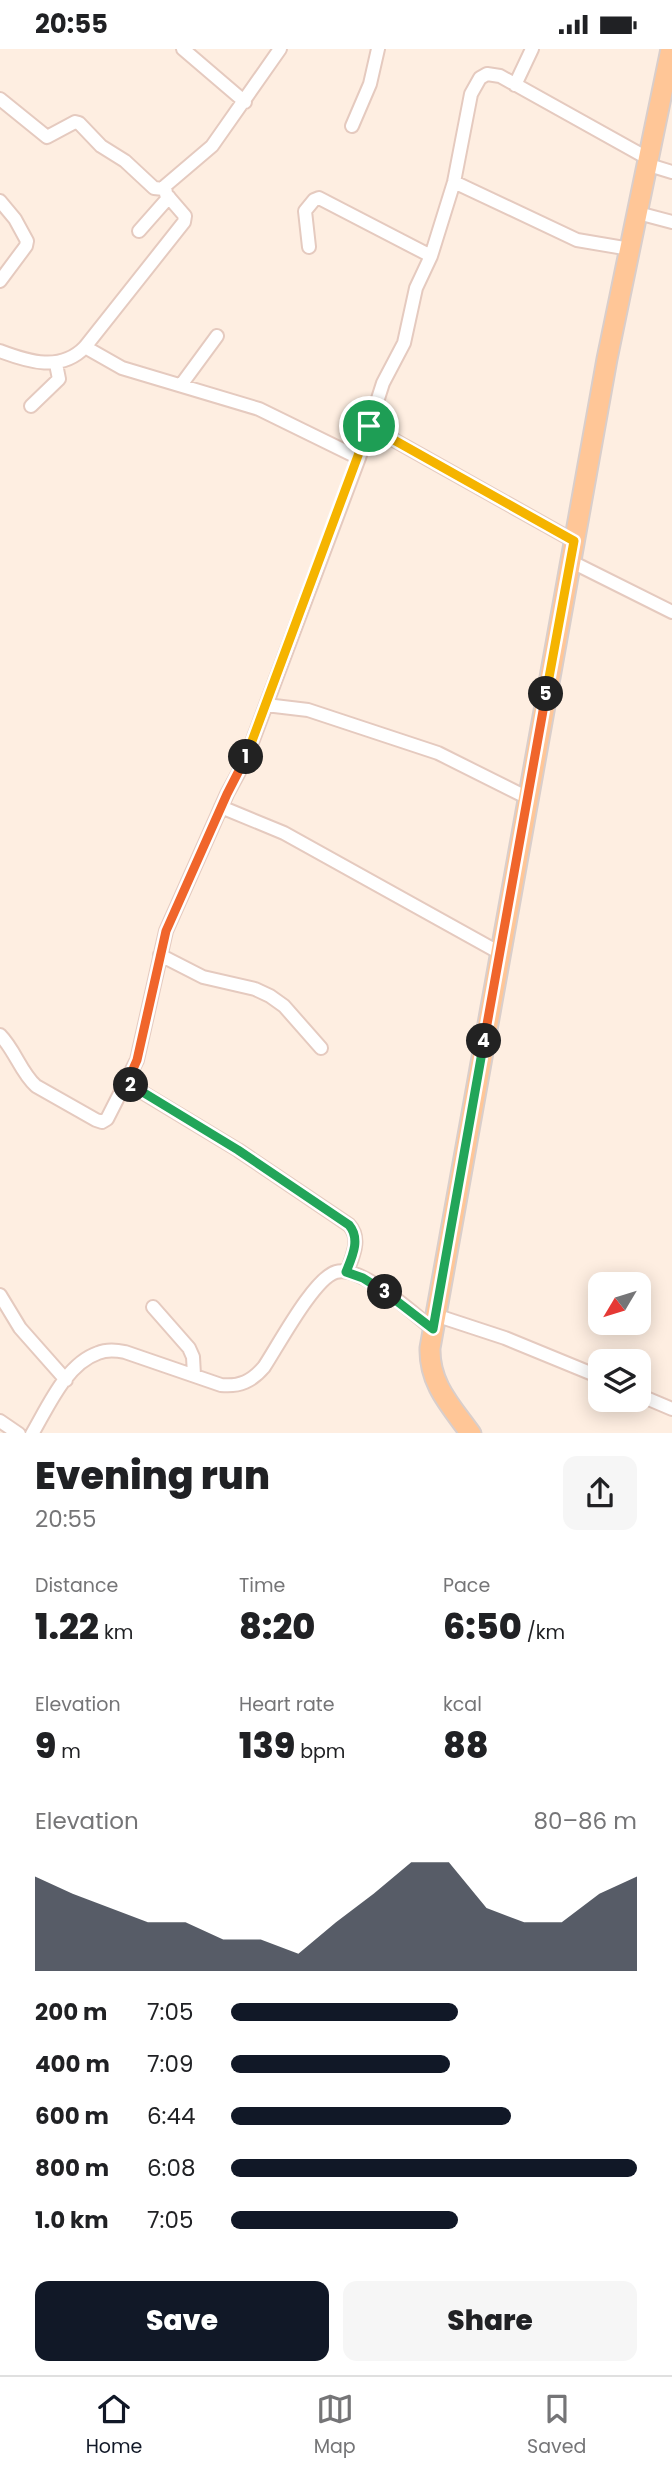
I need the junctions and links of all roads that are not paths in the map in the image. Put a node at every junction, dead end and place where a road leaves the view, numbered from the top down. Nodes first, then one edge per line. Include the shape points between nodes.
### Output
1 (183, 49) edge
2 (280, 49) edge
3 (378, 49) edge
4 (532, 49) edge
5 (671, 49) edge
6 (515, 85) junction
7 (0, 98) edge
8 (245, 101) junction
9 (0, 104) edge
10 (352, 126) dead end
11 (649, 162) junction
12 (672, 172) edge
13 (454, 182) junction
14 (166, 193) junction
15 (0, 201) edge
16 (638, 213) junction
17 (672, 222) edge
18 (139, 231) dead end
19 (309, 247) dead end
20 (630, 249) junction
21 (431, 256) junction
22 (0, 281) edge
23 (217, 335) dead end
24 (85, 347) junction
25 (0, 351) edge
26 (56, 364) junction
27 (181, 385) junction
28 (31, 407) dead end
29 (369, 426) junction
30 (359, 459) junction
31 (572, 551) junction
32 (672, 612) edge
33 (266, 705) junction
34 (528, 797) junction
35 (221, 807) junction
36 (500, 953) junction
37 (160, 955) junction
38 (0, 1035) edge
39 (321, 1048) dead end
40 (127, 1083) junction
41 (346, 1272) junction
42 (0, 1295) edge
43 (153, 1307) dead end
44 (434, 1322) junction
45 (588, 1372) edge
46 (194, 1375) junction
47 (66, 1380) junction
48 (651, 1400) edge
49 (672, 1409) edge
50 (0, 1421) edge
51 (19, 1433) edge
52 (32, 1433) edge
53 (471, 1433) edge

1 - 8 street
2 - 8 street
3 - 10 street via 370,84
4 - 6 street
5 - 11 main road
6 - 11 street
6 - 13 street via 500,76 480,78
7 - 9 street
7 - 14 street via 47,137 79,123 101,146
8 - 14 street via 212,146 167,184
11 - 12 street
11 - 16 main road
13 - 20 street via 577,240
13 - 21 street
14 - 18 street
14 - 24 street via 185,216 184,222
15 - 22 street via 27,241
16 - 17 street
16 - 20 main road
19 - 21 street via 305,211 319,198
20 - 31 main road
21 - 29 street via 416,288 404,344 383,383
23 - 27 street
24 - 26 street
24 - 27 street via 122,367
25 - 26 street
26 - 28 street via 59,379
27 - 30 street via 259,408
29 - 30 street
29 - 31 street
30 - 33 street
31 - 32 street
31 - 34 main road
33 - 34 street via 308,710 438,753
33 - 35 street
34 - 36 main road
35 - 36 street via 284,833
35 - 37 street via 171,919
36 - 44 main road
37 - 39 street via 203,977 270,996
37 - 40 street via 137,1060
38 - 40 street via 33,1084 99,1122 107,1119
40 - 41 street via 349,1225 355,1243
41 - 44 street
41 - 46 street via 336,1272 313,1290 256,1377 233,1386
42 - 47 street via 20,1328
43 - 46 street via 189,1348
44 - 45 street via 505,1338
44 - 53 main road via 430,1364 436,1383
46 - 47 street via 112,1350 97,1353
47 - 52 street
48 - 49 street
50 - 51 street

